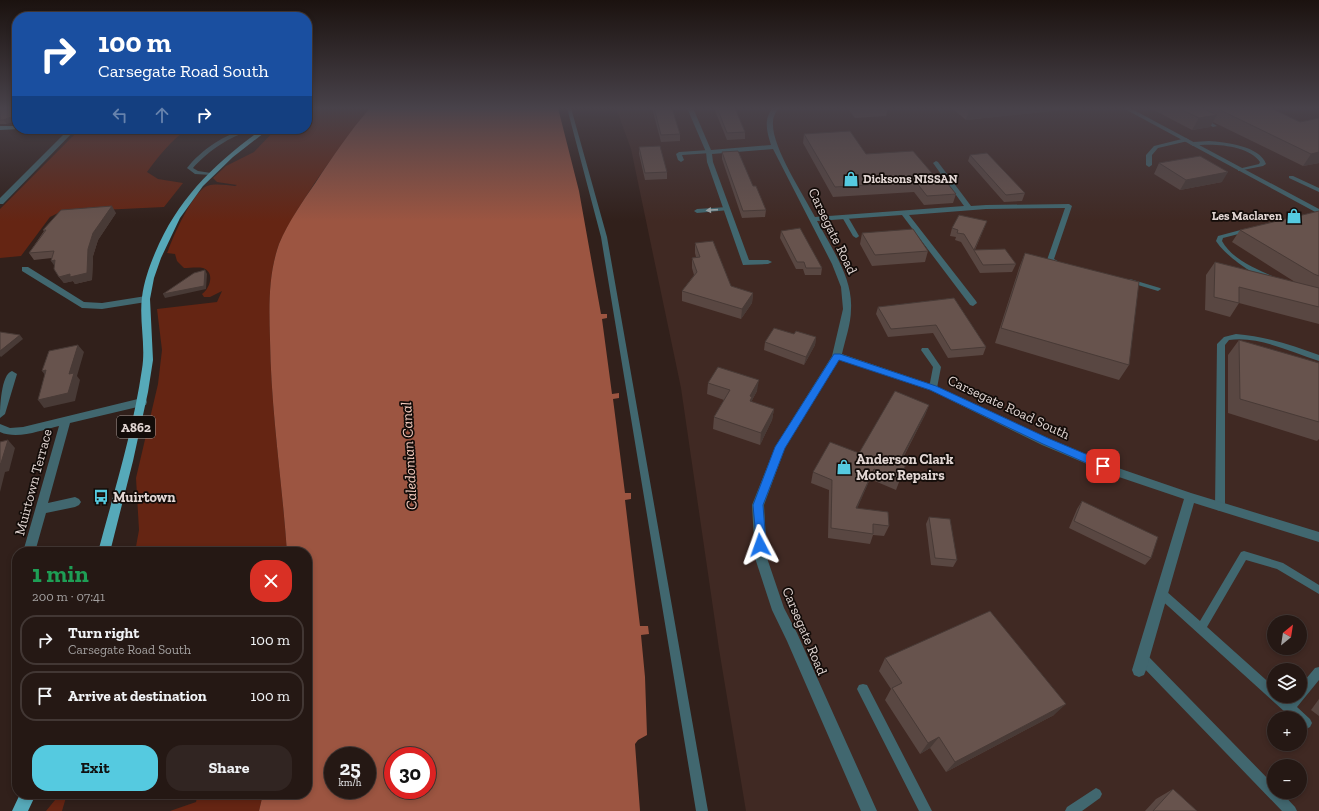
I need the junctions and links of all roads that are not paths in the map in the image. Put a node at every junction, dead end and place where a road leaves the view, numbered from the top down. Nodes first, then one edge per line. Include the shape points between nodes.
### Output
1 (56, 146) edge
2 (216, 146) edge
3 (245, 146) edge
4 (579, 146) edge
5 (706, 146) edge
6 (1161, 146) edge
7 (1196, 146) edge
8 (1234, 146) edge
9 (776, 147) joint
10 (709, 152) junction
11 (681, 160) dead end
12 (936, 163) dead end
13 (1149, 165) dead end
14 (1240, 170) junction
15 (209, 174) junction
16 (1291, 177) dead end
17 (1319, 190) edge
18 (0, 202) edge
19 (986, 207) joint
20 (969, 208) junction
21 (727, 209) junction
22 (697, 211) dead end
23 (904, 213) junction
24 (1319, 213) edge
25 (1312, 215) edge
26 (845, 217) junction
27 (812, 219) junction
28 (1252, 230) edge
29 (856, 236) dead end
30 (768, 262) dead end
31 (1066, 264) edge
32 (25, 269) dead end
33 (1120, 278) edge
34 (1276, 280) edge
35 (1158, 289) dead end
36 (146, 299) junction
37 (973, 303) dead end
38 (926, 350) dead end
39 (837, 356) junction
40 (1319, 358) edge
41 (12, 374) dead end
42 (933, 388) junction
43 (4, 391) edge
44 (142, 402) junction
45 (0, 414) edge
46 (66, 420) junction
47 (0, 428) edge
48 (1190, 498) junction
49 (75, 502) dead end
50 (1220, 507) junction
51 (41, 509) junction
52 (1319, 537) edge
53 (30, 547) edge
54 (105, 547) edge
55 (1319, 590) edge
56 (1162, 594) junction
57 (1201, 628) junction
58 (1141, 665) joint
59 (1319, 672) edge
60 (1307, 687) edge
61 (1267, 688) edge
62 (863, 689) dead end
63 (1284, 703) edge
64 (1294, 703) edge
65 (1289, 708) junction
66 (1292, 711) edge
67 (1096, 794) dead end
68 (26, 799) edge
69 (865, 810) edge
70 (20, 811) edge
71 (702, 811) edge
72 (926, 811) edge
73 (1071, 811) edge
74 (1291, 811) edge

1 - 18 street
2 - 15 lane via 190,168 197,173
3 - 15 main road, A862
4 - 71 lane via 604,236
5 - 10 street
6 - 13 lane via 1156,147 1149,155
7 - 14 street
8 - 14 lane via 1242,148 1263,164
9 - 10 street
9 - 27 street, Carsegate Road
10 - 11 lane via 679,154
10 - 21 street via 710,162
12 - 20 street
14 - 24 street
15 - 36 main road, A862 via 188,198 169,229 155,262
16 - 17 lane
19 - 20 street
19 - 31 lane via 1069,206 1050,260
20 - 23 street
21 -> 22 lane
21 - 30 street via 746,263
23 - 26 street
23 - 37 street
24 - 25 lane
26 - 27 street
26 - 29 lane
27 - 39 street, Carsegate Road via 845,287 847,309
28 - 34 lane via 1220,237 1222,248 1256,272
32 - 36 street via 82,305 102,306
33 - 35 lane
36 - 44 main road, A862 via 148,366
38 - 42 lane via 937,367
39 - 42 street, Carsegate Road South
39 - 69 street, Carsegate Road via 780,447 758,505 762,558 778,610 792,637
40 - 50 lane via 1239,336 1227,338 1220,344
41 - 43 street
42 - 48 street, Carsegate Road South via 1046,442
43 - 45 street
44 - 46 street, Muirtown Terrace
44 - 54 main road, A862
46 - 47 street, Muirtown Terrace via 23,431 9,432
46 - 51 street, Muirtown Terrace
48 - 50 street, Carsegate Road South
48 - 56 street
49 - 51 street
50 - 52 street, Carsegate Road South
51 - 53 street, Muirtown Terrace
55 - 57 lane via 1280,566 1244,555
56 - 57 lane
56 - 58 street
57 - 61 lane
58 - 74 lane
59 - 60 lane
62 - 72 lane
63 - 65 lane
64 - 65 lane
65 - 66 lane
67 - 73 lane
68 - 70 main road

